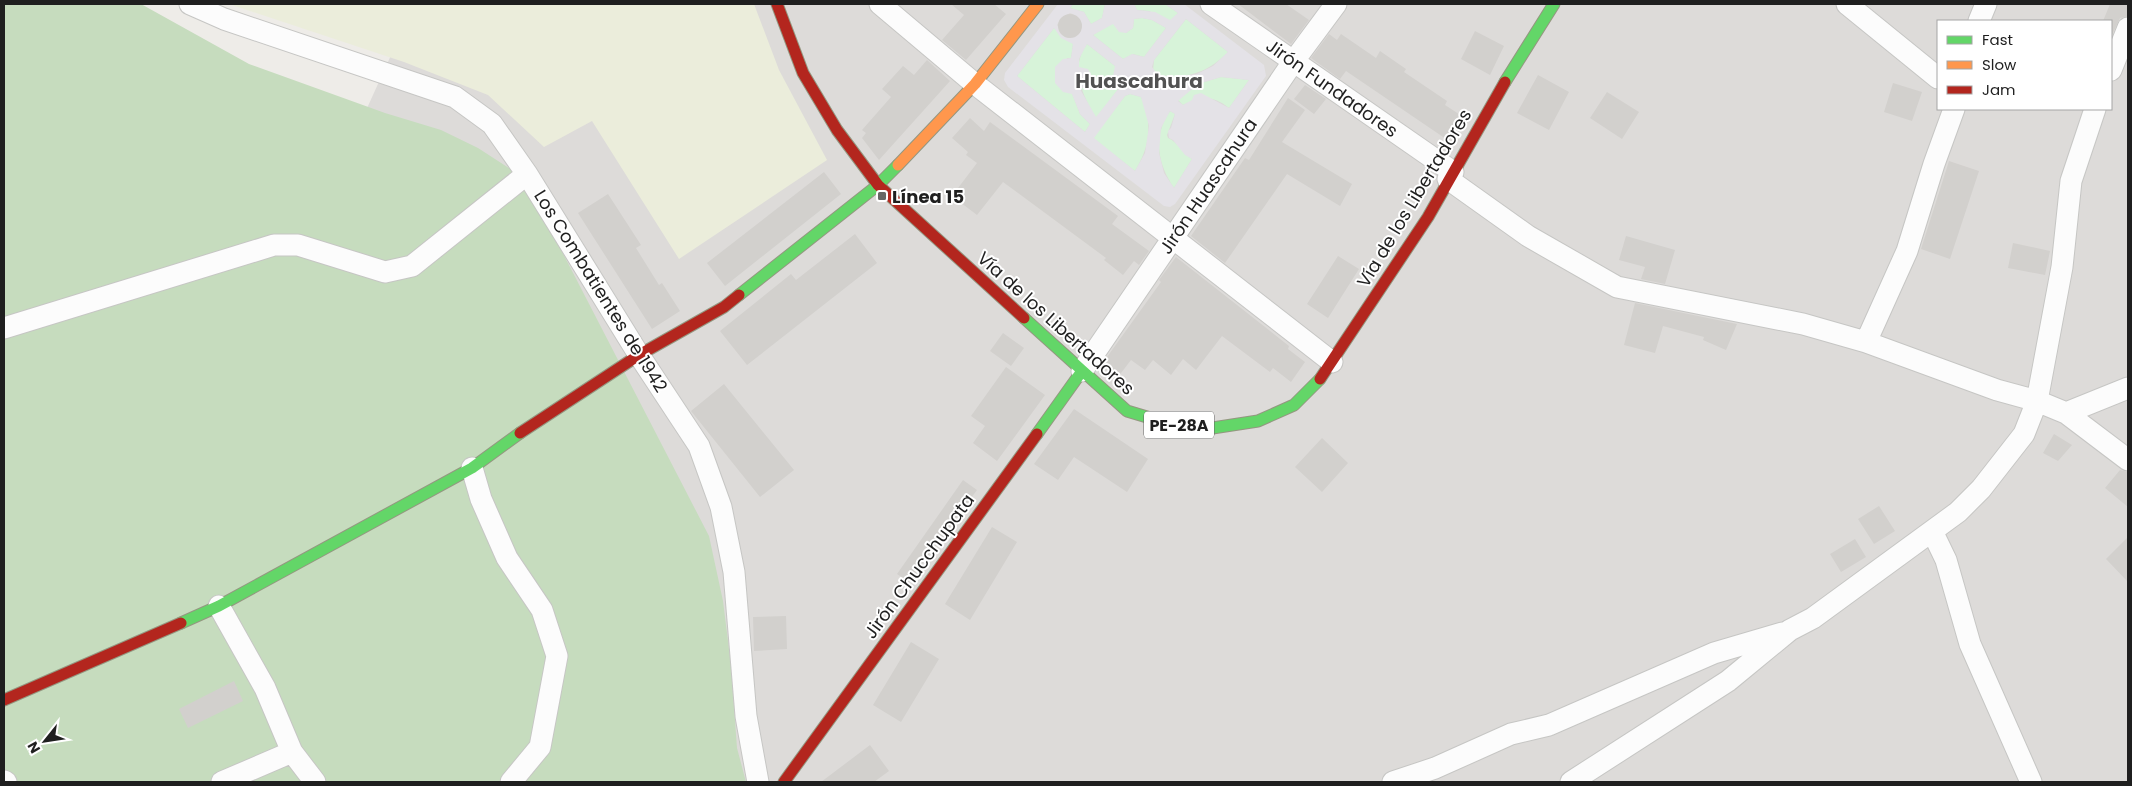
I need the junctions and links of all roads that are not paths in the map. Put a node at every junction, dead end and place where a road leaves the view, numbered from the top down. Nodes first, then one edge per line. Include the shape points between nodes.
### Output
1 (190, 4) edge
2 (777, 4) edge
3 (880, 4) edge
4 (1038, 4) edge
5 (1211, 4) edge
6 (1336, 4) edge
7 (1554, 4) edge
8 (1846, 4) edge
9 (1986, 4) edge
10 (1979, 20) edge
11 (2128, 28) edge
12 (1293, 62) junction
13 (2112, 68) edge
14 (1937, 77) edge
15 (975, 84) junction
16 (1954, 110) edge
17 (2095, 110) edge
18 (527, 174) junction
19 (1451, 175) junction
20 (878, 185) junction
21 (1172, 239) junction
22 (4, 328) edge
23 (1866, 342) junction
24 (639, 355) junction
25 (1332, 362) junction
26 (1082, 371) junction
27 (2128, 388) edge
28 (2037, 400) junction
29 (2066, 413) junction
30 (2128, 460) edge
31 (472, 468) junction
32 (1932, 531) junction
33 (219, 606) junction
34 (1790, 630) junction
35 (4, 700) edge
36 (292, 752) junction
37 (222, 782) edge
38 (315, 782) edge
39 (511, 782) edge
40 (758, 782) edge
41 (784, 782) edge
42 (1393, 782) edge
43 (1571, 782) edge
44 (2031, 782) edge

1 - 18 street, Los Combatientes de 1942 via 224,19 455,97 492,124
2 - 20 main road, Vía de los Libertadores / PE-28A via 803,73 837,130
3 - 15 street
4 - 15 main road
5 - 12 street, Jirón Fundadores
6 - 12 street, Jirón Huascahura
7 - 19 main road, Vía de los Libertadores / PE-28A
8 - 14 street
9 - 10 street
11 - 13 street
12 - 19 street, Jirón Fundadores
12 - 21 street, Jirón Huascahura
15 - 20 main road
15 - 21 street
16 - 23 street via 1907,251
17 - 28 street via 2072,181 2062,267
18 - 22 street via 412,266 385,272 298,245 274,245
18 - 24 street, Los Combatientes de 1942
19 - 23 street, Jirón Fundadores via 1528,236 1617,287 1802,324
19 - 25 main road, Vía de los Libertadores / PE-28A via 1428,217
20 - 24 main road via 724,307
20 - 26 main road, Vía de los Libertadores / PE-28A
21 - 25 street
21 - 26 street, Jirón Huascahura
23 - 28 street, Jirón Fundadores via 1997,390
24 - 31 main road via 546,414
24 - 40 street, Los Combatientes de 1942 via 699,446 721,508 734,572 746,716
25 - 26 main road, Vía de los Libertadores / PE-28A via 1315,386 1294,405 1258,421 1206,430 1127,411
26 - 41 main road, Jirón Chucchupata
27 - 29 street
28 - 29 street, Jirón Fundadores
28 - 32 street via 2024,434 1981,489
29 - 30 street, Jirón Fundadores
31 - 33 main road
31 - 39 street via 481,500 507,558 542,610 558,656 540,747
32 - 34 street via 1813,618
32 - 44 street via 1946,560 1970,644
33 - 35 main road
33 - 36 street via 265,688
34 - 42 street via 1714,653 1548,725 1511,734 1435,768
34 - 43 street via 1728,681
36 - 37 street
36 - 38 street

